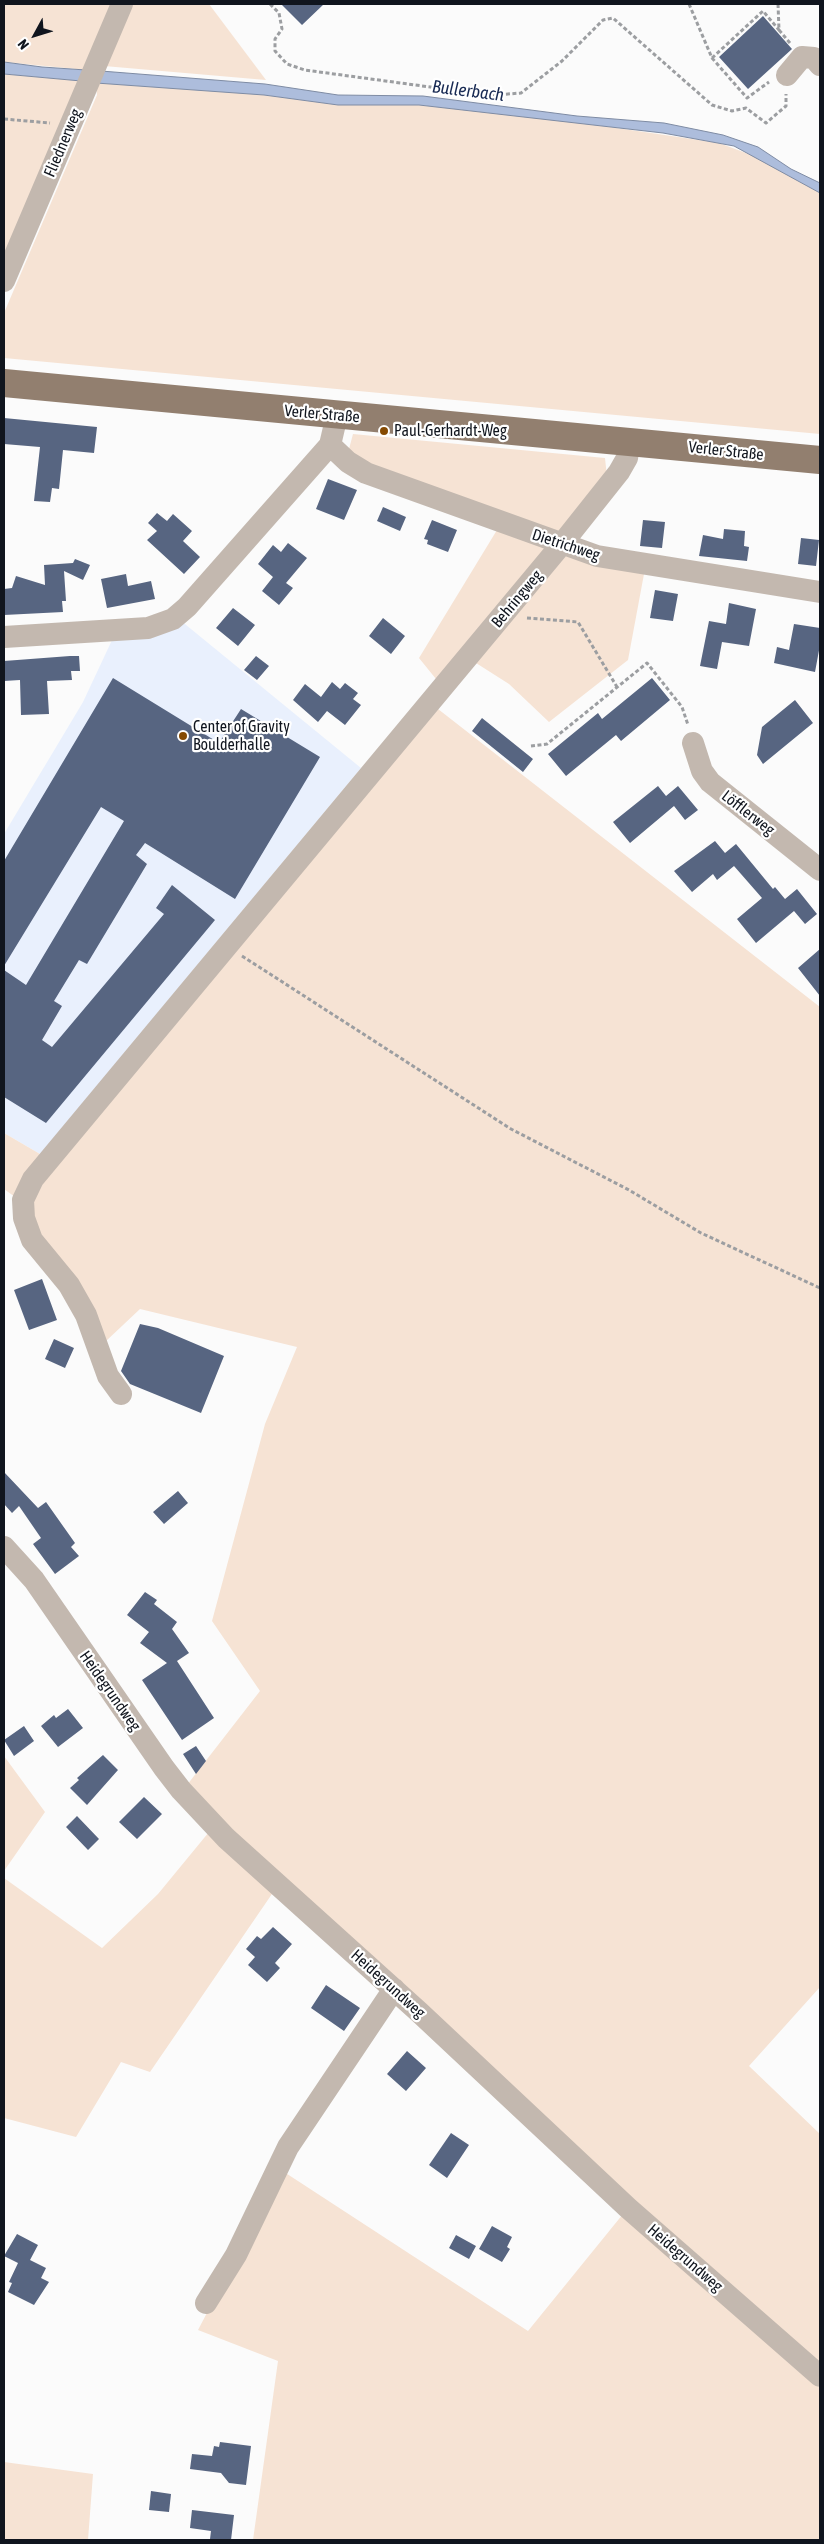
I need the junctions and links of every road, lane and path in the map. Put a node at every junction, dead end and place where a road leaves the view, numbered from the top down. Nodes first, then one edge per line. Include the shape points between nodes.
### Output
1 (122, 4) edge
2 (270, 4) edge
3 (690, 4) edge
4 (778, 4) edge
5 (779, 30) junction
6 (712, 58) junction
7 (811, 61) edge
8 (787, 75) junction
9 (4, 119) edge
10 (71, 125) junction
11 (4, 281) edge
12 (4, 383) edge
13 (338, 415) junction
14 (630, 441) junction
15 (330, 445) junction
16 (820, 460) edge
17 (561, 545) junction
18 (820, 592) edge
19 (510, 607) junction
20 (4, 637) edge
21 (617, 687) junction
22 (693, 743) joint
23 (531, 746) dead end
24 (820, 870) edge
25 (227, 946) junction
26 (820, 1288) edge
27 (121, 1394) dead end
28 (4, 1547) edge
29 (394, 1989) junction
30 (206, 2303) dead end
31 (820, 2376) edge

1 - 10 street, Fliednerweg
2 - 8 path via 279,13 282,29 275,39 275,51 287,64 304,70 495,94 521,92 562,61 603,20 613,18 712,105 732,110 746,108 766,122 786,106
3 - 6 path
4 - 5 path
5 - 6 path via 763,12
5 - 7 path
6 - 8 path via 747,98 766,83
7 - 8 street
9 - 10 path
10 - 11 street, Fliednerweg
12 - 13 main road, Verler Straße
13 - 14 main road, Verler Straße
13 - 15 street
14 - 16 main road, Verler Straße
14 - 17 street, Behringweg via 620,472
15 - 17 street, Dietrichweg via 366,473
15 - 20 street via 187,607 173,618 148,628
17 - 18 street, Dietrichweg via 597,556
17 - 19 street, Behringweg
19 - 21 path via 526,618 578,622
19 - 25 street, Behringweg
21 - 22 path via 646,663 682,707
21 - 23 path via 547,744
22 - 24 street, Löfflerweg via 702,771 710,782
25 - 26 path via 511,1130 629,1190 701,1233
25 - 27 street, Behringweg via 33,1179 23,1200 24,1218 32,1240 69,1285 86,1315 108,1376
28 - 29 street, Heidegrundweg via 34,1580 181,1790 226,1838
29 - 30 street via 288,2147 236,2255
29 - 31 street, Heidegrundweg via 628,2208

